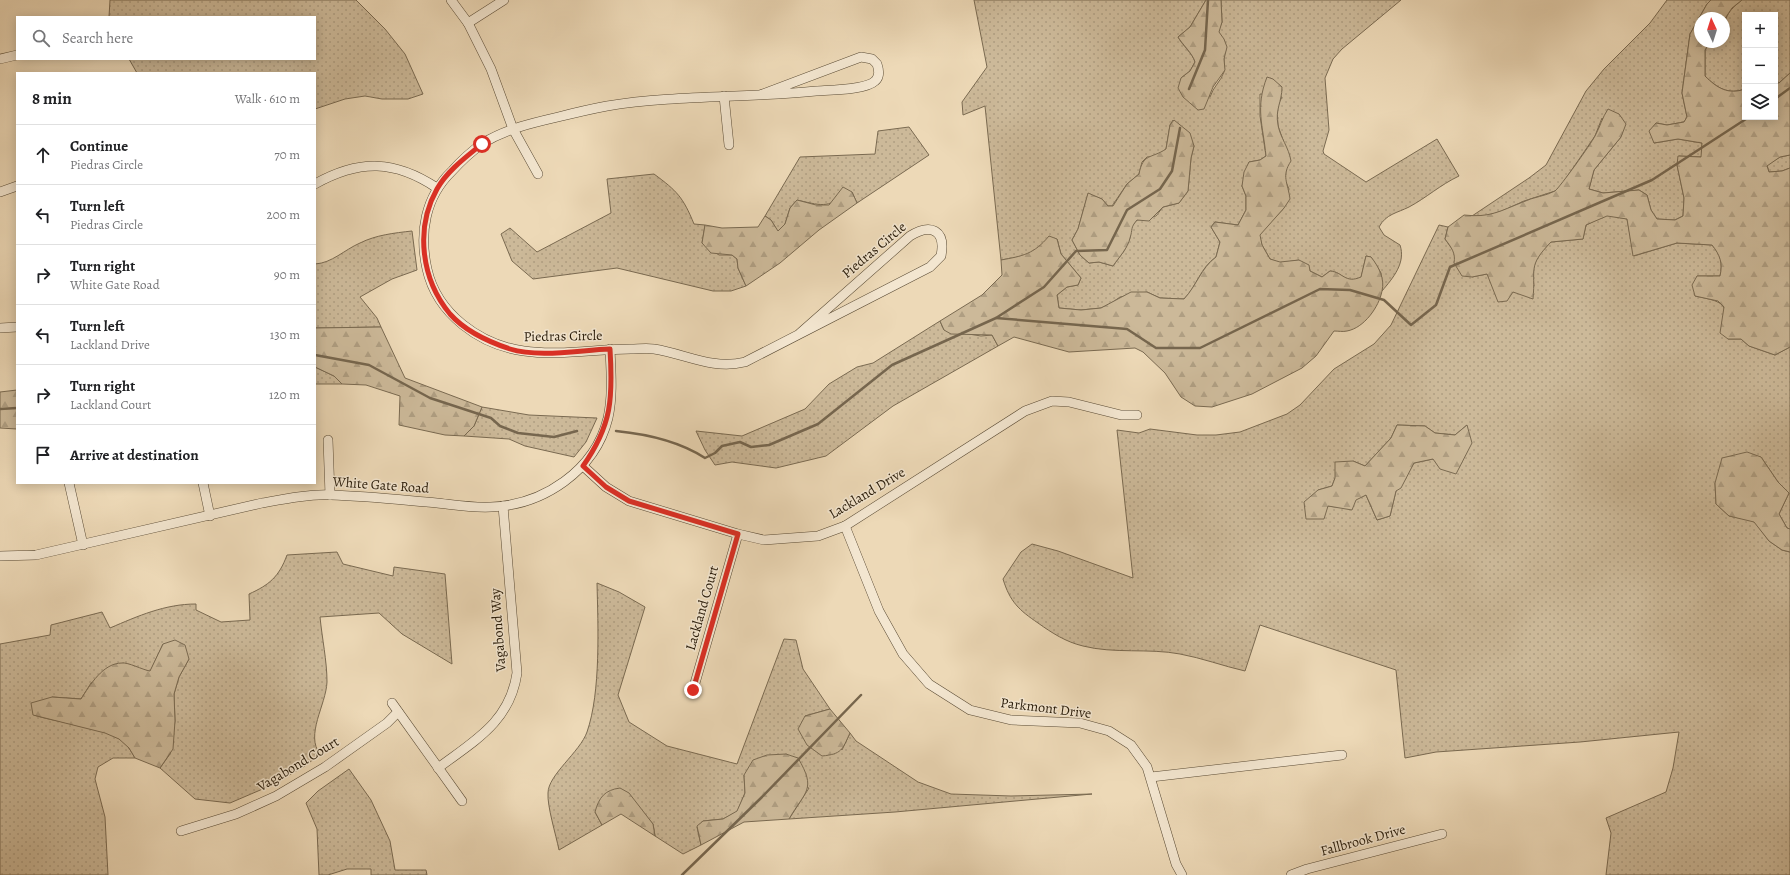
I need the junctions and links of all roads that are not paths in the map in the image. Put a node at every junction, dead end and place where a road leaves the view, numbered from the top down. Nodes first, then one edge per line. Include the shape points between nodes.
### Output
1 (451, 0) edge
2 (504, 0) edge
3 (468, 23) junction
4 (16, 55) edge
5 (0, 59) edge
6 (760, 95) junction
7 (724, 96) junction
8 (513, 129) junction
9 (729, 145) dead end
10 (538, 174) dead end
11 (316, 184) edge
12 (16, 186) edge
13 (438, 188) junction
14 (0, 192) edge
15 (16, 327) edge
16 (0, 328) edge
17 (799, 334) junction
18 (610, 349) junction
19 (1137, 415) dead end
20 (328, 440) dead end
21 (583, 466) junction
22 (69, 484) edge
23 (203, 484) edge
24 (330, 495) junction
25 (502, 506) junction
26 (210, 516) junction
27 (845, 526) junction
28 (738, 534) junction
29 (83, 545) junction
30 (0, 556) edge
31 (693, 690) dead end
32 (392, 703) dead end
33 (398, 712) junction
34 (1342, 755) dead end
35 (438, 768) junction
36 (1151, 777) junction
37 (462, 801) dead end
38 (181, 831) dead end
39 (1442, 834) dead end
40 (1182, 875) edge
41 (1291, 875) edge

1 - 3 street
2 - 3 street
3 - 8 street via 491,69
4 - 5 street
6 - 6 street, Piedras Circle via 870,84 878,76 877,64 872,59 861,57
6 - 7 street, Piedras Circle
7 - 8 street, Piedras Circle via 610,106
7 - 9 street
8 - 10 street
8 - 13 street, Piedras Circle via 482,144 457,165
11 - 13 street via 344,170 388,166 409,172
12 - 14 street
13 - 18 street, Piedras Circle via 426,212 423,239 427,270 436,293 451,314 482,338 512,350 545,352
15 - 16 street
17 - 17 street, Piedras Circle via 930,267 941,256 940,234 931,229 919,230 910,236
17 - 18 street, Piedras Circle via 745,362 733,365 712,364 653,349
18 - 21 street, White Gate Road via 612,387 607,420
19 - 27 street, Lackland Drive via 1121,415 1069,402 1052,401 1038,405
20 - 24 street
21 - 25 street, White Gate Road via 546,494 525,502
21 - 28 street, Lackland Drive via 606,487 629,501
22 - 29 street
23 - 26 street
24 - 25 street, White Gate Road via 473,507
24 - 26 street, White Gate Road via 262,503
25 - 35 street, Vagabond Way via 515,685 512,696 494,724
26 - 29 street, White Gate Road
27 - 28 street, Lackland Drive via 818,536 792,539 764,540
27 - 36 street, Parkmont Drive via 878,611 903,654 929,684 970,710 1011,720 1080,723 1109,732 1131,745
28 - 31 street, Lackland Court
29 - 30 street, White Gate Road via 36,555
32 - 33 street
33 - 35 street
33 - 38 street, Vagabond Court via 387,723 325,767 276,796 236,814
34 - 36 street
35 - 37 street
36 - 40 street, Parkmont Drive via 1176,864
39 - 41 street, Fallbrook Drive

